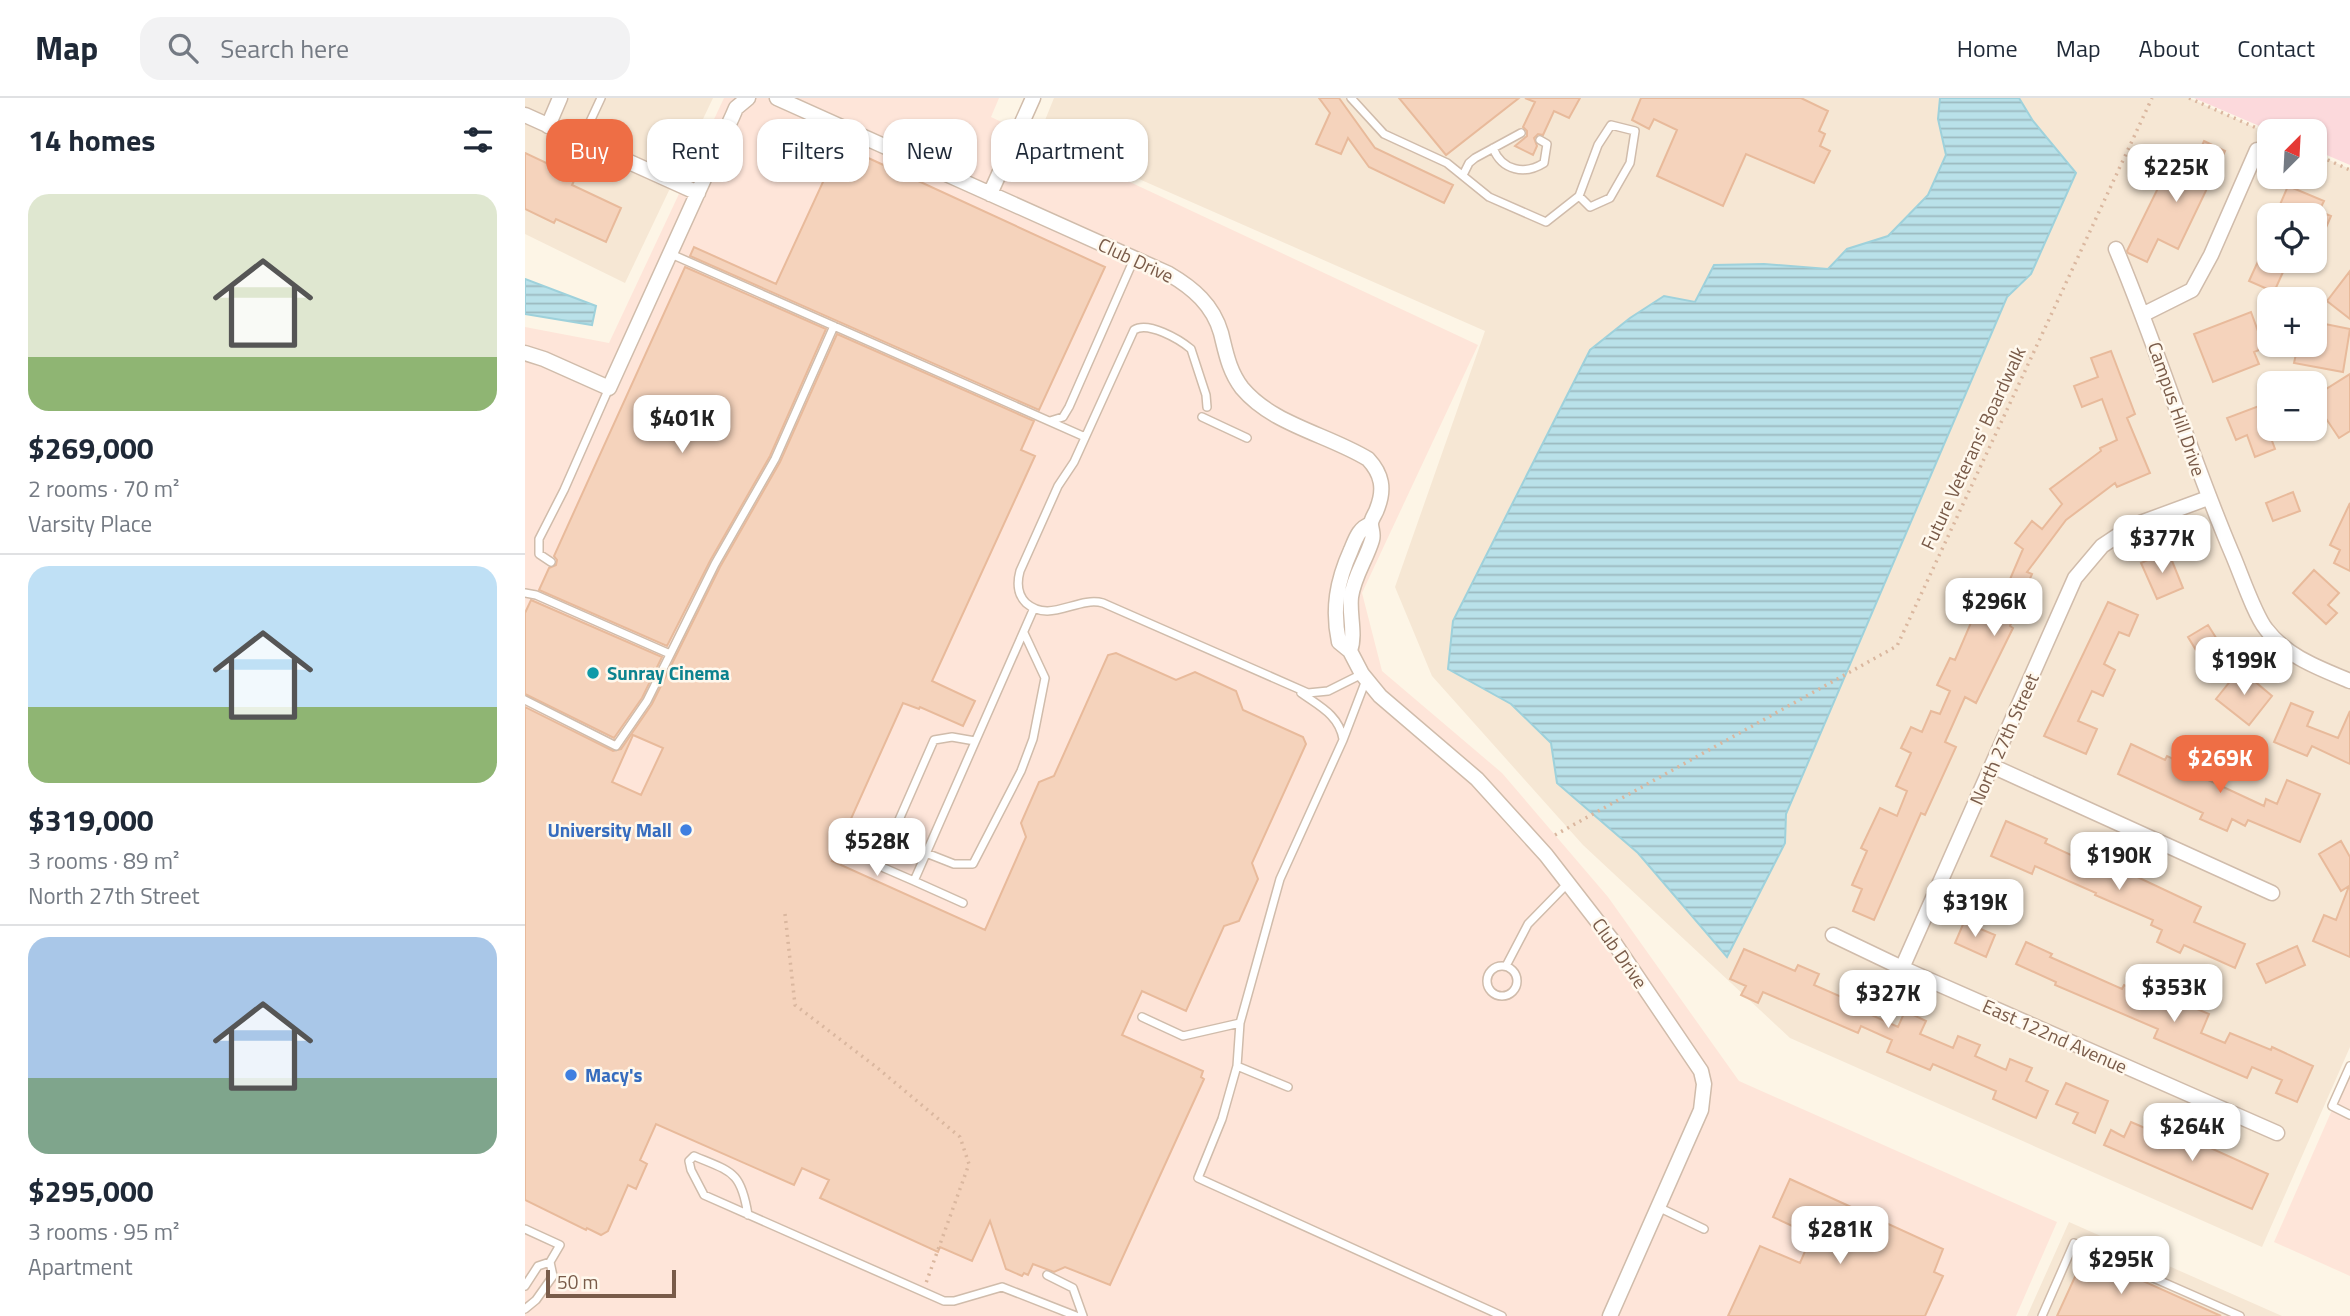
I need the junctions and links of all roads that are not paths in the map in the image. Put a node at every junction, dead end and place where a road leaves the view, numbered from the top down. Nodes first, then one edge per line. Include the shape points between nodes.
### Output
1 (559, 98) edge
2 (601, 98) edge
3 (748, 98) edge
4 (777, 98) edge
5 (1033, 98) edge
6 (1351, 98) edge
7 (525, 115) edge
8 (551, 119) edge
9 (591, 119) edge
10 (546, 125) edge
11 (1521, 133) dead end
12 (1540, 140) dead end
13 (1493, 148) junction
14 (2257, 150) dead end
15 (633, 164) edge
16 (1463, 175) junction
17 (698, 193) junction
18 (990, 194) junction
19 (1579, 195) junction
20 (2116, 249) dead end
21 (670, 254) junction
22 (1135, 258) junction
23 (2144, 314) junction
24 (834, 326) dead end
25 (525, 353) edge
26 (609, 388) junction
27 (1207, 407) dead end
28 (1202, 417) dead end
29 (1035, 419) dead end
30 (1085, 437) junction
31 (1247, 438) dead end
32 (2209, 498) junction
33 (551, 562) dead end
34 (525, 593) edge
35 (1034, 608) junction
36 (1024, 633) junction
37 (670, 654) dead end
38 (1364, 677) junction
39 (2350, 681) edge
40 (1297, 690) junction
41 (525, 700) edge
42 (1343, 740) junction
43 (975, 741) junction
44 (1992, 766) junction
45 (926, 853) junction
46 (884, 868) dead end
47 (914, 881) junction
48 (1569, 883) junction
49 (2272, 893) dead end
50 (963, 903) dead end
51 (1833, 935) dead end
52 (1506, 966) junction
53 (1902, 968) junction
54 (1142, 1017) dead end
55 (1240, 1023) junction
56 (1237, 1066) junction
57 (2350, 1066) edge
58 (1288, 1087) dead end
59 (2350, 1115) edge
60 (2277, 1133) dead end
61 (1658, 1207) junction
62 (748, 1215) junction
63 (1704, 1229) dead end
64 (525, 1230) edge
65 (550, 1262) junction
66 (1047, 1275) dead end
67 (525, 1286) edge
68 (525, 1309) edge
69 (1076, 1316) edge
70 (1083, 1316) edge
71 (1502, 1316) edge
72 (1610, 1316) edge
73 (2042, 1316) edge
74 (2240, 1316) edge

1 - 8 street
2 - 9 lane
3 - 17 street via 736,108
4 - 18 street, Club Drive
5 - 18 street
6 - 16 lane via 1384,134
7 - 10 street
11 - 13 lane
12 - 13 lane via 1547,144 1544,163 1531,171 1513,169 1497,158
13 - 16 lane via 1469,163
14 - 23 street via 2192,290
15 - 17 street
16 - 19 lane via 1489,197 1546,222
17 - 21 street
18 - 22 street, Club Drive
19 - 19 lane via 1598,145 1611,125 1635,131 1630,163 1610,198 1590,207
20 - 23 street, Campus Hill Drive
21 - 26 street
21 - 30 lane
22 - 29 lane via 1063,417
22 - 38 street, Club Drive via 1182,282 1206,303 1233,374 1251,397 1276,415 1360,454 1376,468 1383,489 1371,524 1359,533 1336,597 1339,642 1350,651
23 - 32 street, Campus Hill Drive
24 - 41 lane via 775,459 715,564 647,701 617,746
25 - 26 street
26 - 33 lane via 537,544 539,554
27 - 30 lane via 1191,349 1148,327 1138,327
28 - 31 lane
30 - 35 lane via 1020,571 1019,591
32 - 39 street, Campus Hill Drive via 2264,627 2284,649
32 - 44 street, North 27th Street via 2132,526 2102,546 2075,578
34 - 37 lane
35 - 36 lane
35 - 40 lane via 1049,611 1088,601 1103,603
36 - 43 lane
36 - 45 lane via 1045,678 1033,739 1021,771 973,864 954,864
38 - 40 lane via 1328,691
38 - 42 lane
38 - 48 street, Club Drive via 1486,789
40 - 42 lane via 1329,713 1341,727
42 - 55 lane via 1280,879
43 - 45 lane
43 - 45 lane via 934,740 895,829 904,843
44 - 49 street
44 - 53 street, North 27th Street
45 - 47 lane
46 - 47 lane
47 - 50 lane
48 - 52 lane via 1528,924
48 - 61 street, Club Drive via 1694,1059 1705,1084 1701,1110
51 - 53 street, East 122nd Avenue
52 - 52 lane via 1496,966 1487,977 1488,987 1500,996 1517,987 1515,972
53 - 60 street, East 122nd Avenue
54 - 55 lane via 1183,1036
55 - 56 lane
56 - 58 lane
56 - 71 lane via 1198,1178
57 - 59 lane via 2332,1106
61 - 63 lane
61 - 72 street, Club Drive
62 - 62 lane via 703,1195 689,1161 694,1156 734,1173 745,1194
62 - 69 lane via 944,1301 1008,1287
64 - 65 lane via 560,1245
65 - 67 lane via 538,1266
65 - 68 lane via 553,1276
66 - 70 lane via 1073,1288
73 - 74 lane via 2074,1243

